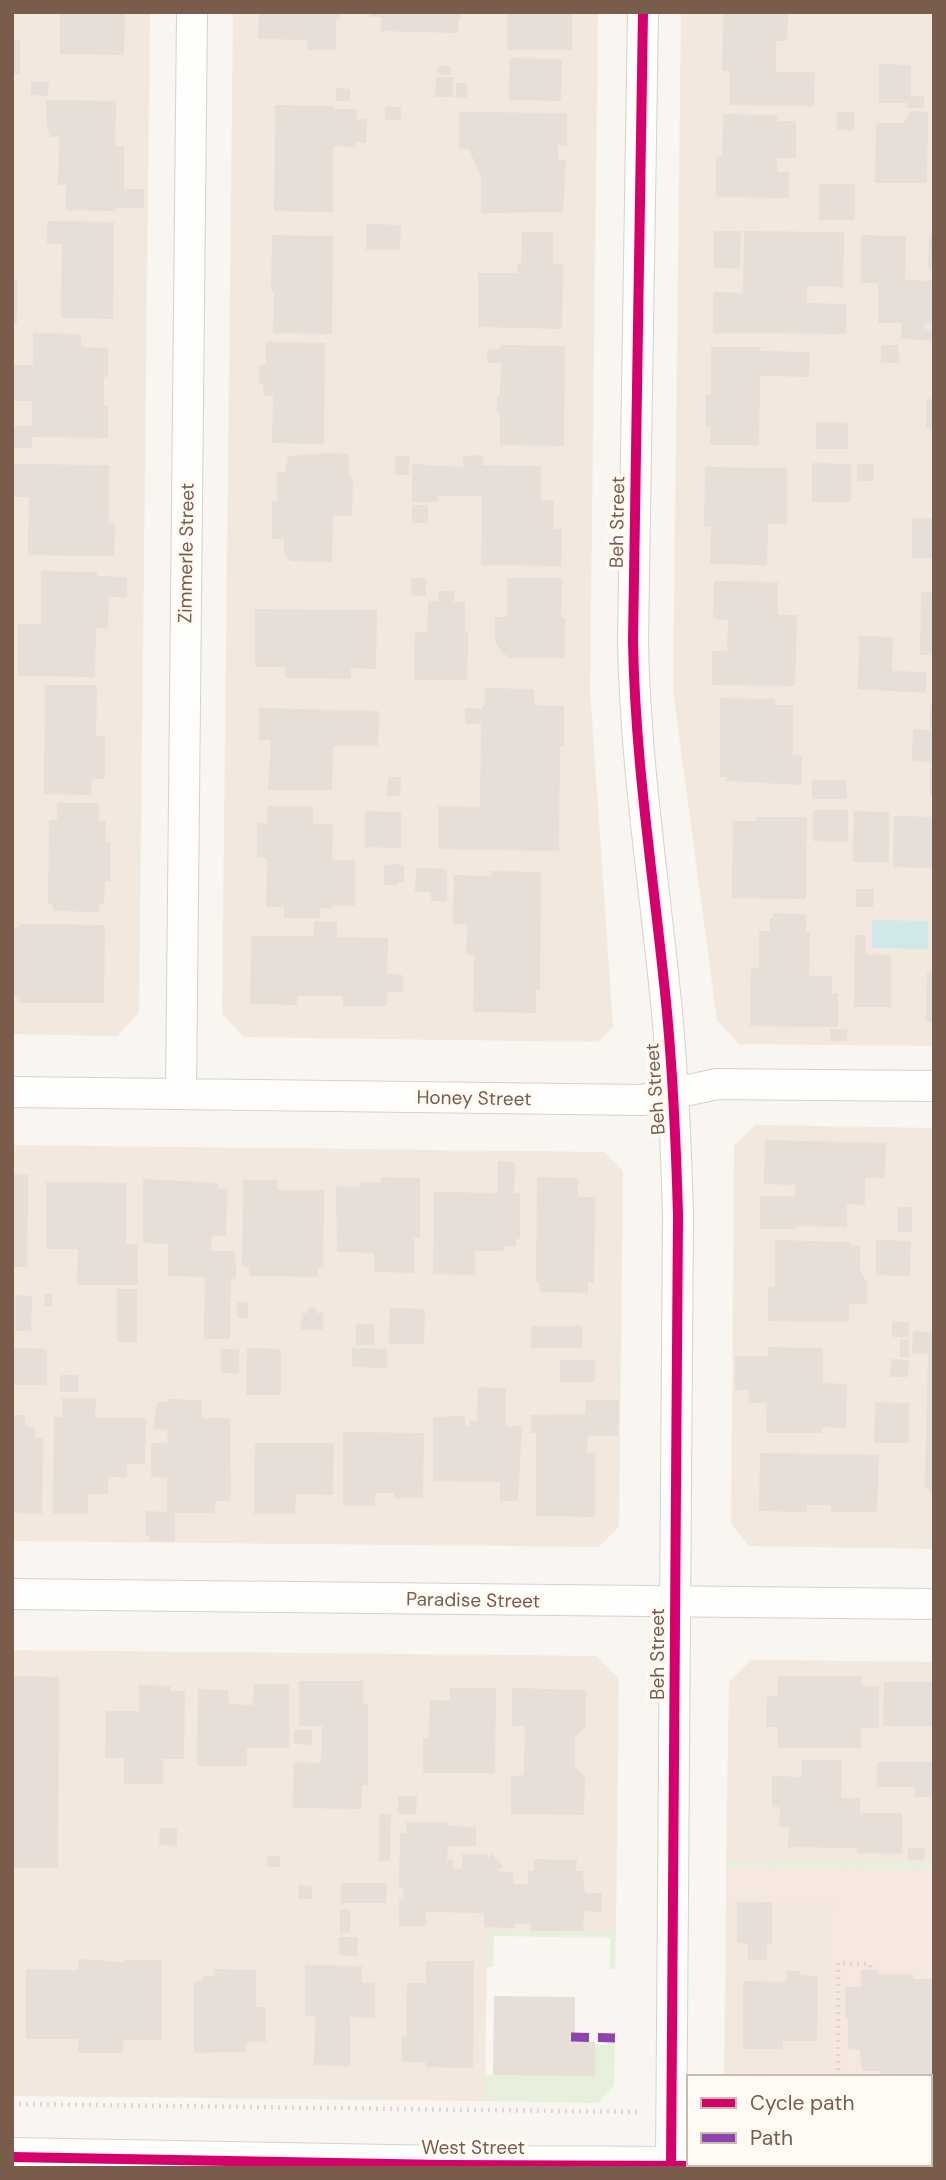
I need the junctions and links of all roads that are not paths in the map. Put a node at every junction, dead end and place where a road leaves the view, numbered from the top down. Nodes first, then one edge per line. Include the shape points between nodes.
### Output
1 (192, 12) edge
2 (643, 12) edge
3 (934, 1086) edge
4 (12, 1092) edge
5 (674, 1093) junction
6 (181, 1094) junction
7 (12, 1594) edge
8 (675, 1602) junction
9 (934, 1604) edge
10 (12, 2157) edge
11 (671, 2165) junction
12 (687, 2165) edge
13 (444, 2166) edge
14 (802, 2166) edge
15 (934, 2167) edge

1 - 6 street, Zimmerle Street
2 - 5 street, Beh Street via 634,700
3 - 5 street, Honey Street via 717,1084
4 - 6 street, Honey Street
5 - 6 street, Honey Street via 642,1100
5 - 8 street, Beh Street via 678,1215
7 - 8 street, Paradise Street
8 - 9 street, Paradise Street
8 - 11 street, Beh Street
10 - 13 main road, West Street
11 - 12 main road, West Street
11 - 13 main road, West Street
14 - 15 main road, West Street

